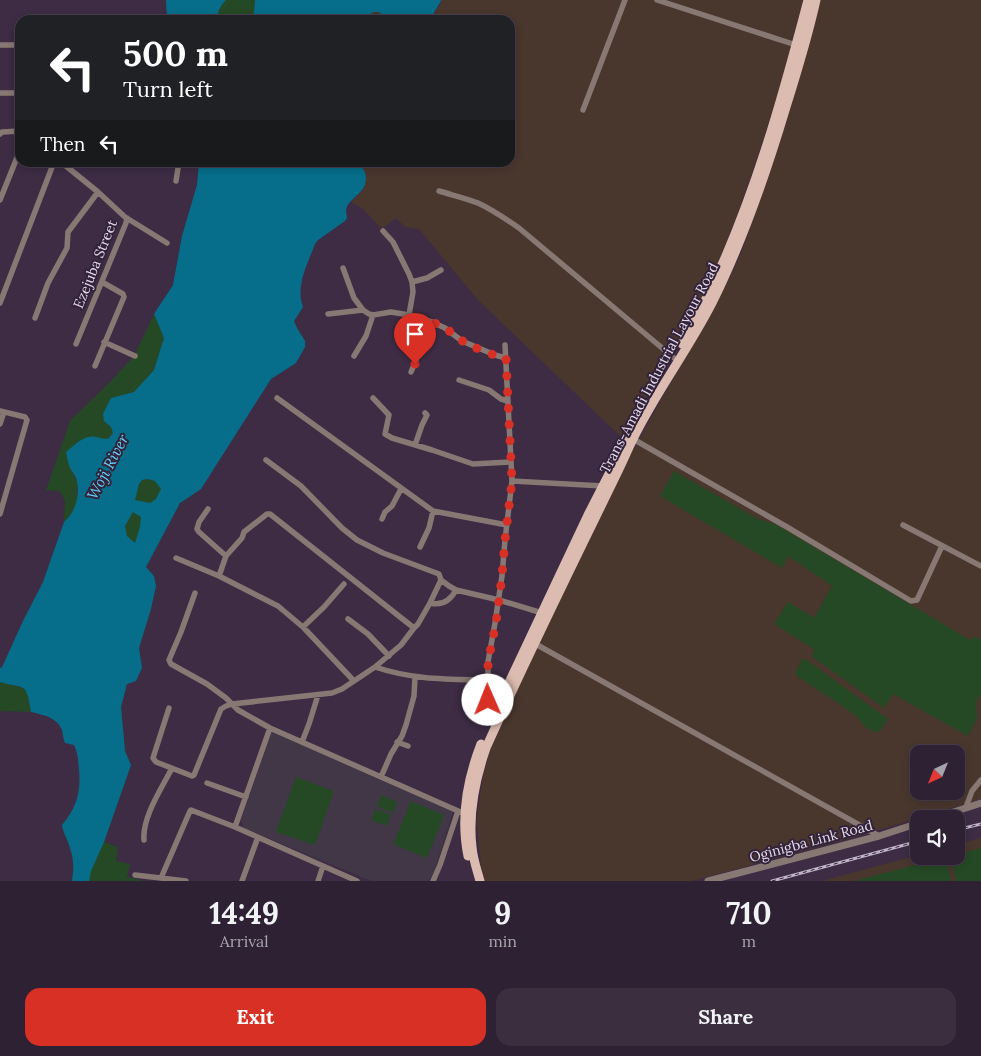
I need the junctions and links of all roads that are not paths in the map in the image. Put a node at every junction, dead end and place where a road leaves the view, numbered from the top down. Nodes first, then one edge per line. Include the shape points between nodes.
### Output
1 (625, 0) edge
2 (657, 0) edge
3 (808, 0) edge
4 (816, 0) edge
5 (0, 45) edge
6 (15, 45) edge
7 (796, 45) junction
8 (0, 93) edge
9 (15, 93) edge
10 (583, 110) dead end
11 (15, 131) edge
12 (0, 134) edge
13 (15, 162) edge
14 (52, 167) edge
15 (67, 167) edge
16 (178, 167) edge
17 (176, 181) dead end
18 (439, 191) dead end
19 (98, 192) junction
20 (0, 200) edge
21 (127, 218) junction
22 (383, 231) dead end
23 (167, 243) dead end
24 (735, 244) junction
25 (343, 268) dead end
26 (441, 270) dead end
27 (102, 282) junction
28 (412, 282) junction
29 (0, 303) edge
30 (363, 310) junction
31 (328, 314) dead end
32 (373, 315) junction
33 (410, 315) junction
34 (35, 318) dead end
35 (418, 318) junction
36 (104, 342) junction
37 (76, 344) dead end
38 (505, 345) dead end
39 (134, 356) dead end
40 (354, 356) dead end
41 (506, 358) junction
42 (674, 358) junction
43 (95, 366) dead end
44 (411, 372) dead end
45 (459, 380) dead end
46 (277, 398) dead end
47 (373, 398) dead end
48 (508, 401) junction
49 (2, 411) edge
50 (425, 413) dead end
51 (0, 424) edge
52 (633, 439) junction
53 (415, 445) junction
54 (266, 460) dead end
55 (511, 462) junction
56 (512, 481) junction
57 (603, 486) junction
58 (401, 489) junction
59 (208, 509) dead end
60 (433, 511) junction
61 (0, 514) edge
62 (382, 519) dead end
63 (507, 525) junction
64 (903, 525) dead end
65 (942, 546) junction
66 (420, 547) dead end
67 (226, 556) junction
68 (176, 558) dead end
69 (981, 566) edge
70 (219, 576) junction
71 (441, 580) junction
72 (344, 584) dead end
73 (456, 590) junction
74 (195, 593) dead end
75 (499, 600) junction
76 (430, 603) junction
77 (542, 613) junction
78 (348, 619) dead end
79 (303, 627) junction
80 (414, 628) junction
81 (532, 642) junction
82 (389, 656) junction
83 (375, 667) junction
84 (415, 677) junction
85 (488, 680) junction
86 (354, 681) junction
87 (318, 695) junction
88 (232, 704) junction
89 (169, 708) dead end
90 (496, 712) junction
91 (270, 728) junction
92 (302, 742) junction
93 (397, 742) junction
94 (408, 746) dead end
95 (172, 768) junction
96 (381, 777) junction
97 (981, 780) edge
98 (207, 783) dead end
99 (246, 796) junction
100 (981, 803) edge
101 (966, 807) junction
102 (958, 810) edge
103 (461, 812) junction
104 (910, 826) edge
105 (235, 827) junction
106 (879, 836) junction
107 (258, 837) junction
108 (144, 840) dead end
109 (322, 866) junction
110 (135, 875) dead end
111 (161, 878) junction
112 (186, 881) edge
113 (242, 881) edge
114 (318, 881) edge
115 (358, 881) edge
116 (433, 881) edge
117 (474, 881) edge
118 (480, 881) edge
119 (708, 881) edge

1 - 10 street
2 - 7 street
3 - 7 main road, Trans-Amadi Industrial Layour Road
4 - 24 main road, Trans-Amadi Industrial Layour Road via 777,138
5 - 6 street
7 - 24 main road, Trans-Amadi Industrial Layour Road
8 - 9 street
11 - 12 street
13 - 20 street
14 - 29 street
15 - 19 street, Ezejuba Street
16 - 17 street
18 - 42 street via 477,203 508,220
19 - 21 street, Ezejuba Street
19 - 34 street via 68,232 67,248 48,283
21 - 23 street
21 - 27 street, Ezejuba Street
22 - 28 street via 393,242
24 - 42 main road, Trans-Amadi Industrial Layour Road
24 - 52 main road, Trans-Amadi Industrial Layour Road via 710,306
25 - 30 street via 354,298
26 - 28 street
27 - 36 street via 124,296
27 - 37 street, Ezejuba Street
28 - 33 street
30 - 31 street
30 - 32 street
32 - 33 street via 391,312
32 - 40 street
33 - 35 street
35 - 41 street via 445,328 462,341 495,356
35 - 44 street via 419,338
36 - 39 street
36 - 43 street
38 - 41 street
41 - 48 street
42 - 57 main road, Trans-Amadi Industrial Layour Road
45 - 48 street via 489,390
46 - 58 street
47 - 53 street via 389,415 387,436
48 - 55 street
49 - 51 street
49 - 61 street via 27,420
50 - 53 street via 427,415
52 - 65 street via 911,600 918,598
52 - 81 main road, Trans-Amadi Industrial Layour Road
53 - 55 street via 473,464
54 - 71 street via 304,489 357,540 436,573
55 - 56 street
56 - 57 street
56 - 63 street
57 - 77 main road, Trans-Amadi Industrial Layour Road
58 - 60 street
58 - 62 street
59 - 67 street via 197,529
60 - 63 street
60 - 66 street
63 - 75 street
64 - 65 street
65 - 69 street
67 - 70 street
67 - 80 street via 244,532 270,514
68 - 70 street
70 - 79 street via 276,604
71 - 73 street
71 - 76 street
72 - 79 street
73 - 75 street
73 - 76 street via 445,602 439,605
74 - 88 street via 169,660
75 - 77 street
75 - 85 street
76 - 80 street
77 - 81 main road, Trans-Amadi Industrial Layour Road
78 - 82 street
79 - 86 street
80 - 82 street
81 - 90 main road, Trans-Amadi Industrial Layour Road
81 - 106 street
81 - 118 main road, Trans-Amadi Industrial Layour Road via 486,748 477,777 471,836
82 - 83 street
83 - 84 street
83 - 86 street
84 - 85 street
84 - 93 street via 406,726
85 - 90 street via 488,700
86 - 87 street via 336,692
87 - 88 street
87 - 92 street
88 - 91 street
88 - 95 street via 221,709 194,775
89 - 95 street via 153,758
90 - 103 main road, Trans-Amadi Industrial Layour Road via 475,759
91 - 92 street
91 - 99 street
92 - 96 street
93 - 94 street
93 - 96 street
95 - 108 street via 148,814
96 - 103 street
97 - 101 street via 972,791
98 - 99 street
99 - 105 street
100 - 101 street
101 - 102 street
103 - 116 street
103 - 117 main road, Trans-Amadi Industrial Layour Road
104 - 106 street, Oginigba Link Road
105 - 107 street
105 - 111 street via 191,810
106 - 119 street, Oginigba Link Road
107 - 109 street
107 - 113 street
109 - 114 street
109 - 115 street
110 - 111 street
111 - 112 street

